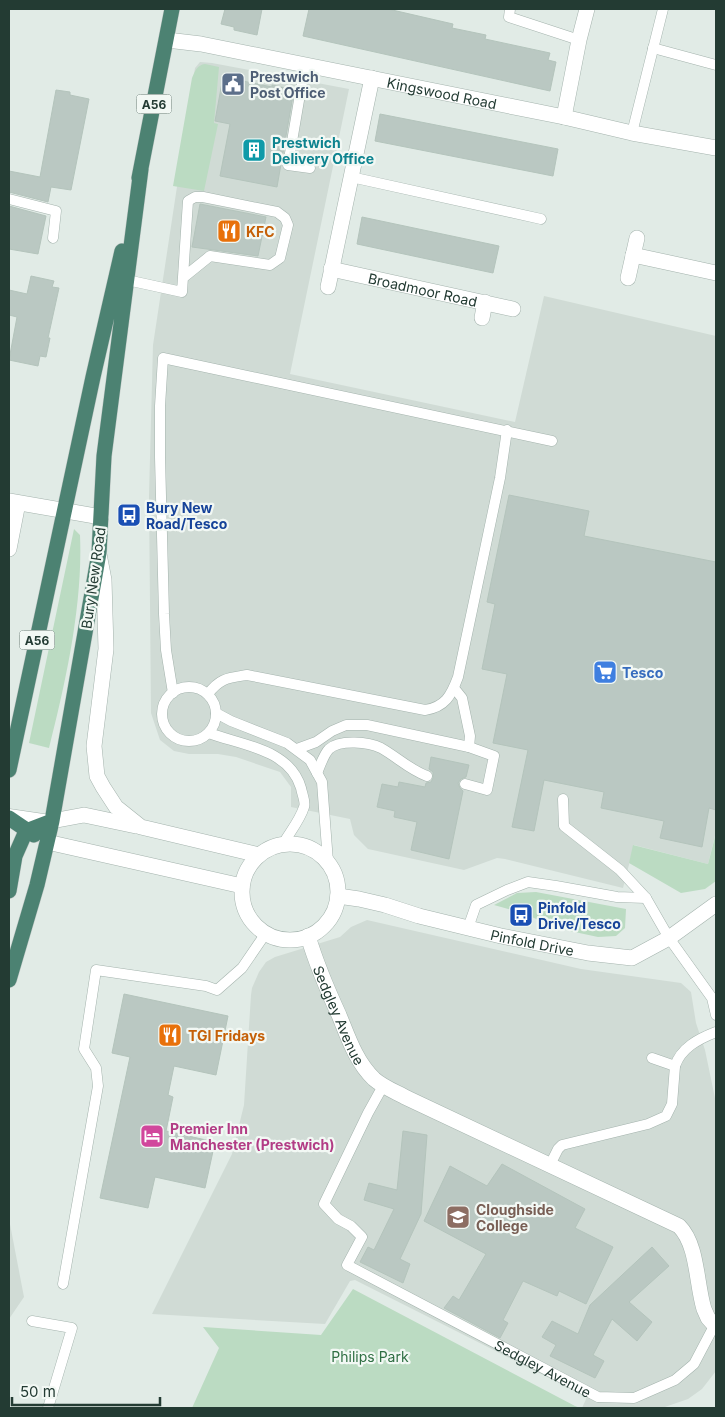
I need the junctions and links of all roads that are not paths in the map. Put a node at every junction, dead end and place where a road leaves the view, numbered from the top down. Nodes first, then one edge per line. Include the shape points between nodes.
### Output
1 (172, 9) edge
2 (510, 9) edge
3 (587, 9) edge
4 (663, 9) edge
5 (167, 40) junction
6 (579, 40) junction
7 (653, 48) junction
8 (304, 65) junction
9 (716, 65) edge
10 (372, 78) junction
11 (564, 117) junction
12 (632, 133) junction
13 (716, 148) edge
14 (310, 168) dead end
15 (141, 169) junction
16 (351, 177) junction
17 (9, 199) edge
18 (540, 219) dead end
19 (53, 238) dead end
20 (637, 238) dead end
21 (633, 255) junction
22 (331, 270) junction
23 (716, 273) edge
24 (184, 277) junction
25 (628, 278) dead end
26 (127, 280) junction
27 (328, 287) dead end
28 (485, 302) junction
29 (513, 309) dead end
30 (482, 318) dead end
31 (507, 430) junction
32 (552, 440) dead end
33 (13, 502) edge
34 (64, 510) junction
35 (101, 517) junction
36 (9, 548) edge
37 (99, 553) junction
38 (454, 688) junction
39 (173, 692) junction
40 (208, 694) junction
41 (216, 713) junction
42 (209, 734) junction
43 (469, 747) junction
44 (297, 749) junction
45 (9, 770) edge
46 (317, 773) junction
47 (427, 776) dead end
48 (465, 784) dead end
49 (563, 799) dead end
50 (9, 814) edge
51 (9, 818) edge
52 (52, 821) junction
53 (140, 827) junction
54 (26, 831) junction
55 (47, 842) junction
56 (283, 844) junction
57 (259, 855) junction
58 (328, 862) junction
59 (242, 886) junction
60 (9, 891) edge
61 (338, 896) junction
62 (646, 898) junction
63 (716, 904) edge
64 (468, 928) junction
65 (266, 933) junction
66 (308, 936) junction
67 (669, 938) junction
68 (9, 980) edge
69 (716, 1016) edge
70 (716, 1032) edge
71 (652, 1058) dead end
72 (675, 1066) junction
73 (383, 1086) junction
74 (550, 1165) junction
75 (63, 1284) dead end
76 (32, 1320) dead end
77 (715, 1326) edge
78 (48, 1408) edge

1 - 5 highway, Bury New Road / A56
2 - 6 lane via 508,17
3 - 6 street
4 - 7 lane
5 - 8 street, Kingswood Road
5 - 15 highway, Bury New Road / A56
6 - 11 street
7 - 9 lane
7 - 12 lane
8 - 10 street, Kingswood Road
8 - 14 lane via 288,165
10 - 11 street, Kingswood Road
10 - 16 street
11 - 12 street, Kingswood Road
12 - 13 street, Kingswood Road
15 - 26 highway, Bury New Road / A56
15 - 34 highway, Bury New Road / A56
16 - 18 lane
16 - 22 street
17 - 19 lane via 56,211
20 - 21 street
21 - 23 street
21 - 25 street
22 - 27 street
22 - 28 street, Broadmoor Road
24 - 24 lane via 188,201 203,197 276,212 285,218 288,225 280,258 270,265 210,256
24 - 26 lane via 182,292
26 - 35 highway, Bury New Road / A56 via 104,456
28 - 29 street, Broadmoor Road
28 - 30 street
31 - 32 lane
31 - 38 lane via 500,478
31 - 39 lane via 163,358 160,457 166,650
33 - 34 street
33 - 36 street
34 - 35 street
34 - 45 highway, Bury New Road / A56
35 - 37 highway, Bury New Road / A56
37 - 52 highway, Bury New Road / A56
37 - 53 street via 104,580 106,648 94,746 97,776 116,807
38 - 40 lane via 444,703 424,710 247,675 225,679 215,684
38 - 43 lane via 462,698 470,736
39 - 40 lane via 188,687
39 - 42 lane via 163,704 162,715 170,734 190,742
40 - 41 lane
41 - 42 lane via 216,721
41 - 44 lane
42 - 56 lane via 268,752 288,764 300,784 305,805
43 - 44 lane via 356,724 332,731
43 - 48 lane via 494,756 487,790
44 - 46 lane via 310,760
46 - 47 lane via 329,749 352,741 379,747
46 - 58 lane via 322,782
49 - 62 lane via 564,826 620,870
50 - 52 lane
51 - 54 highway
52 - 53 street via 84,815
52 - 54 highway
52 - 55 highway, Bury New Road / A56
53 - 57 street
54 - 55 highway
54 - 60 highway via 15,856
55 - 59 street
55 - 68 highway, Bury New Road / A56
56 - 57 street
56 - 58 street via 300,845 315,851
57 - 59 street via 245,874
58 - 61 street via 336,878
59 - 65 street via 247,913
61 - 64 street, Pinfold Drive
61 - 66 street via 328,920
62 - 64 lane via 617,897 528,882 476,905
62 - 67 lane
63 - 67 street, Pinfold Drive
64 - 67 street, Pinfold Drive via 588,953 632,958
65 - 66 street via 279,938
65 - 75 lane via 242,968 217,990 96,970 84,1049 96,1068 98,1086
66 - 73 street, Sedgley Avenue via 315,961 361,1065
67 - 69 lane via 712,998
70 - 72 lane via 686,1048
71 - 72 lane
72 - 74 lane via 672,1104 666,1116 648,1124 562,1145
73 - 74 street, Sedgley Avenue
73 - 77 lane, Sedgley Avenue via 324,1204 362,1237 347,1265 598,1397 634,1398 675,1380 694,1364
74 - 77 street, Sedgley Avenue via 679,1226 688,1238 702,1304
76 - 78 lane via 72,1328

